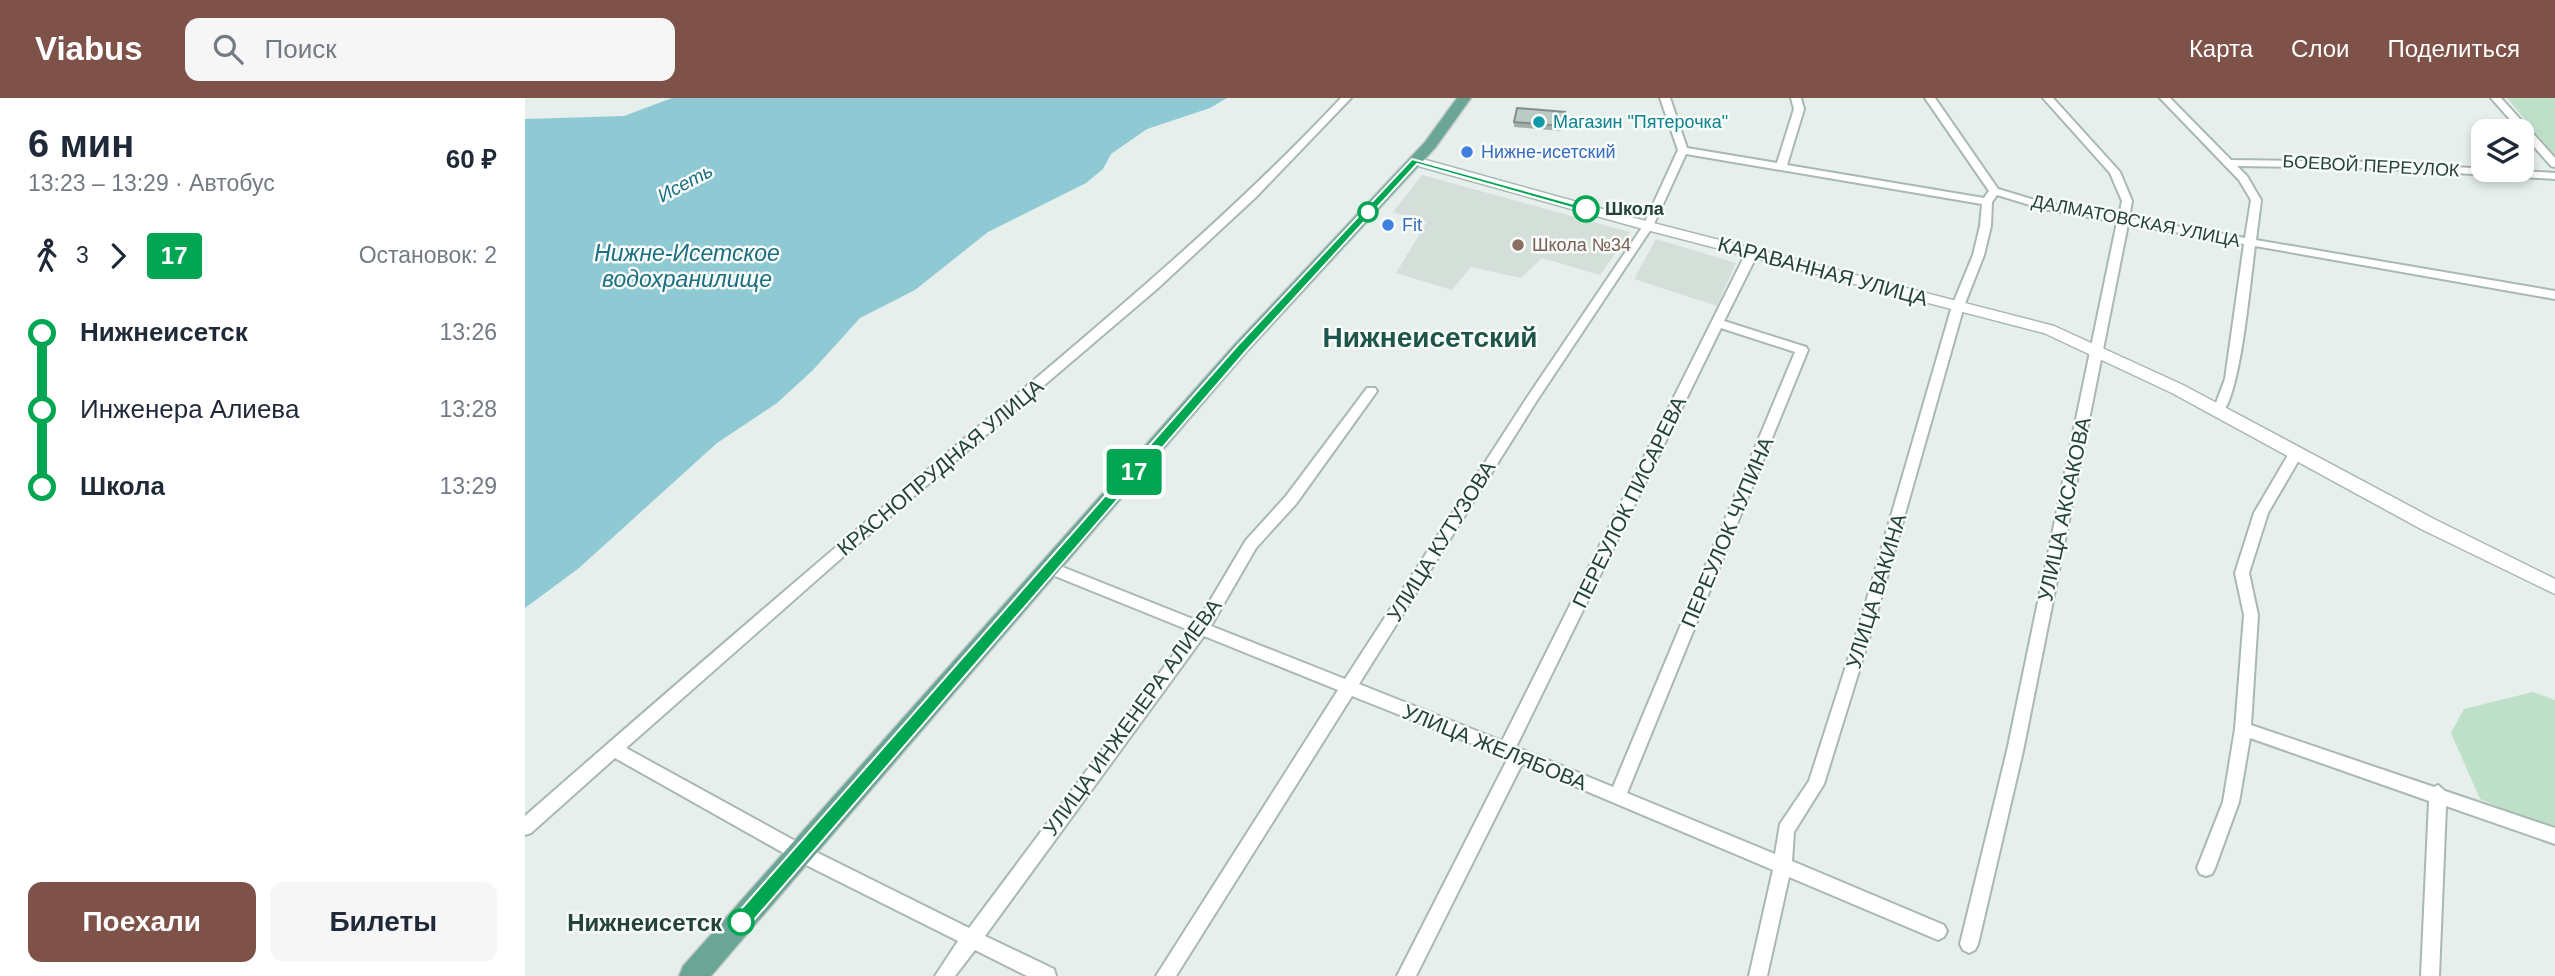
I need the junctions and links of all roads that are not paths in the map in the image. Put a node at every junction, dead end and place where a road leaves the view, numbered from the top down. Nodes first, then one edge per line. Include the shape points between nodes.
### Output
1 (1346, 98) edge
2 (1464, 98) edge
3 (1665, 98) edge
4 (1796, 98) edge
5 (1930, 98) edge
6 (2048, 98) edge
7 (2165, 98) edge
8 (2496, 98) edge
9 (1683, 150) junction
10 (1415, 161) junction
11 (2229, 163) junction
12 (2555, 164) edge
13 (1781, 167) junction
14 (2555, 176) edge
15 (1990, 197) junction
16 (2121, 220) junction
17 (1648, 226) junction
18 (2250, 242) junction
19 (1752, 253) junction
20 (2555, 295) edge
21 (1958, 306) junction
22 (1717, 323) junction
23 (2097, 349) junction
24 (1371, 391) dead end
25 (2219, 411) junction
26 (2296, 453) junction
27 (1050, 568) junction
28 (2555, 587) edge
29 (1202, 628) junction
30 (1349, 687) junction
31 (2243, 729) junction
32 (613, 749) junction
33 (1512, 753) junction
34 (2438, 793) junction
35 (1617, 797) junction
36 (525, 827) edge
37 (2555, 836) edge
38 (802, 854) junction
39 (1783, 864) junction
40 (2206, 868) dead end
41 (1938, 931) dead end
42 (971, 939) junction
43 (1969, 944) dead end
44 (694, 976) edge
45 (944, 976) edge
46 (1047, 976) edge
47 (1165, 976) edge
48 (1406, 976) edge
49 (1758, 976) edge
50 (2430, 976) edge

1 - 32 street, КРАСНОПРУДНАЯ УЛИЦА via 1299,151 1126,310
2 - 10 main road
3 - 9 street
4 - 13 street via 1800,109
5 - 15 street
6 - 16 street, УЛИЦА АКСАКОВА via 2115,172 2127,201
7 - 11 street
8 - 12 street
9 - 13 street, ДАЛМАТОВСКАЯ УЛИЦА
9 - 17 street, УЛИЦА КУТУЗОВА
10 - 17 street, КАРАВАННАЯ УЛИЦА
10 - 27 main road via 1241,348
11 - 14 street, БОЕВОЙ ПЕРЕУЛОК via 2372,165
11 - 18 street via 2256,200
13 - 15 street, ДАЛМАТОВСКАЯ УЛИЦА
15 - 16 street, ДАЛМАТОВСКАЯ УЛИЦА
15 - 21 street, УЛИЦА ВАКИНА via 1989,216
16 - 18 street, ДАЛМАТОВСКАЯ УЛИЦА
16 - 23 street, УЛИЦА АКСАКОВА
17 - 19 street, КАРАВАННАЯ УЛИЦА
17 - 30 street, УЛИЦА КУТУЗОВА
18 - 20 street, ДАЛМАТОВСКАЯ УЛИЦА
18 - 25 street via 2231,379
19 - 21 street, КАРАВАННАЯ УЛИЦА
19 - 22 street, ПЕРЕУЛОК ПИСАРЕВА
21 - 23 street, КАРАВАННАЯ УЛИЦА via 2049,329
21 - 39 street, УЛИЦА ВАКИНА via 1870,617 1816,783 1786,830
22 - 33 street, ПЕРЕУЛОК ПИСАРЕВА
22 - 35 street, ПЕРЕУЛОК ЧУПИНА via 1802,350
23 - 25 street, КАРАВАННАЯ УЛИЦА
23 - 43 street, УЛИЦА АКСАКОВА via 2015,751
24 - 29 street, УЛИЦА ИНЖЕНЕРА АЛИЕВА via 1291,500 1251,544
25 - 26 street, КАРАВАННАЯ УЛИЦА
26 - 28 street, КАРАВАННАЯ УЛИЦА
26 - 31 street via 2261,513 2242,573 2251,615
27 - 29 street, УЛИЦА ЖЕЛЯБОВА
27 - 38 main road
29 - 30 street, УЛИЦА ЖЕЛЯБОВА
29 - 42 street, УЛИЦА ИНЖЕНЕРА АЛИЕВА
30 - 33 street, УЛИЦА ЖЕЛЯБОВА
30 - 47 street, УЛИЦА КУТУЗОВА
31 - 34 street
31 - 40 street via 2231,802
32 - 36 street, КРАСНОПРУДНАЯ УЛИЦА
32 - 38 street
33 - 35 street, УЛИЦА ЖЕЛЯБОВА
33 - 48 street, ПЕРЕУЛОК ПИСАРЕВА
34 - 37 street
34 - 50 street
35 - 39 street, УЛИЦА ЖЕЛЯБОВА
38 - 42 street
38 - 44 main road
39 - 41 street, УЛИЦА ЖЕЛЯБОВА
39 - 49 street, УЛИЦА ВАКИНА
42 - 45 street, УЛИЦА ИНЖЕНЕРА АЛИЕВА
42 - 46 street

